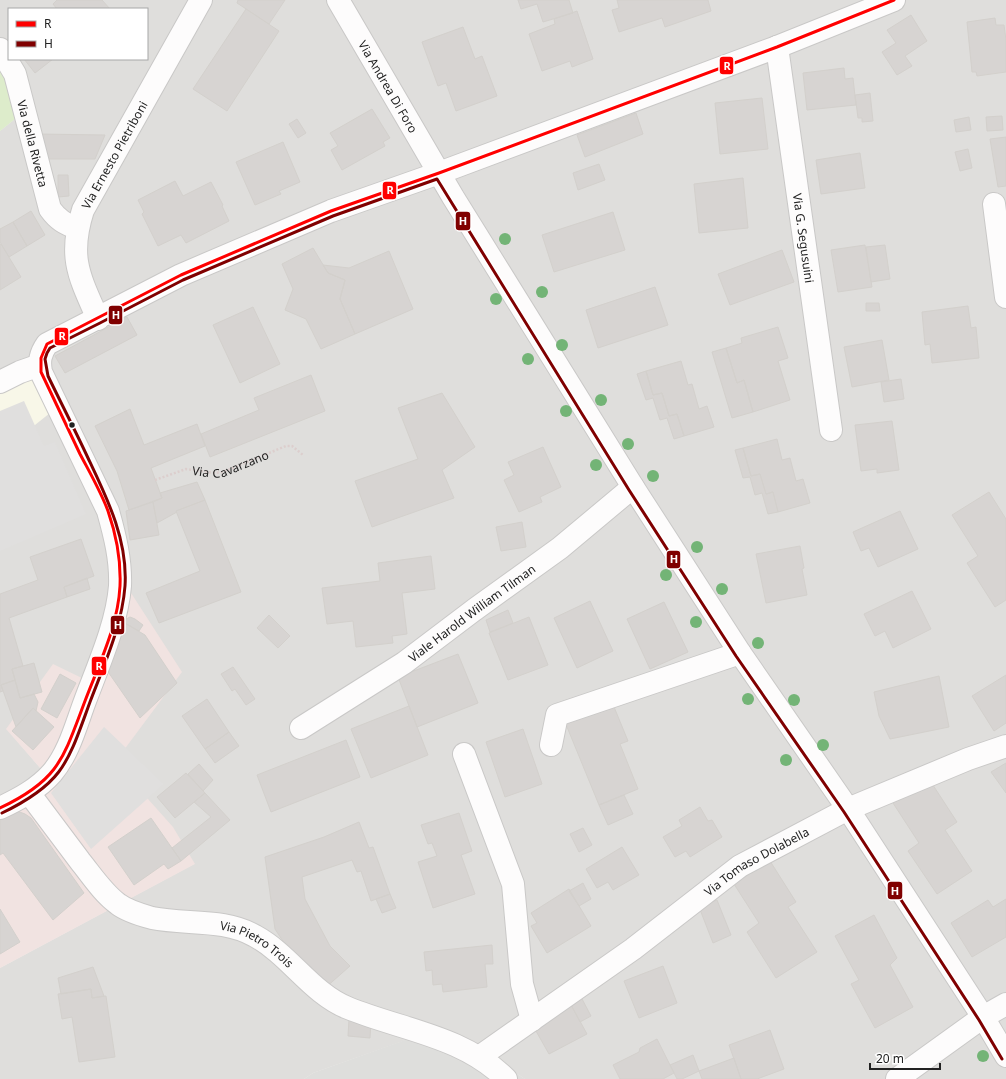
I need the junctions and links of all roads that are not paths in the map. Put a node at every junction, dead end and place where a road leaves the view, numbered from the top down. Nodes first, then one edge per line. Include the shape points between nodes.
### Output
1 (201, 0) edge
2 (338, 0) edge
3 (894, 0) edge
4 (777, 46) junction
5 (0, 49) edge
6 (439, 173) junction
7 (994, 204) dead end
8 (77, 228) junction
9 (1006, 298) edge
10 (98, 318) junction
11 (40, 365) junction
12 (0, 382) edge
13 (831, 430) dead end
14 (633, 487) junction
15 (740, 653) junction
16 (301, 728) dead end
17 (551, 745) dead end
18 (1006, 746) edge
19 (464, 754) dead end
20 (29, 793) junction
21 (0, 808) edge
22 (848, 809) junction
23 (1006, 1004) edge
24 (983, 1017) junction
25 (532, 1020) junction
26 (1006, 1056) edge
27 (479, 1057) junction
28 (506, 1079) edge
29 (897, 1079) edge

1 - 8 street, Via Ernesto Pietriboni via 83,210
2 - 6 street, Via Andrea Di Foro
3 - 4 street
4 - 6 street
4 - 13 street, Via G. Segusuini
5 - 8 street, Via della Rivetta via 17,81 50,209 57,219
6 - 10 street via 331,211 267,238 181,275
6 - 14 street
7 - 9 street
8 - 10 street, Via Ernesto Pietriboni via 76,262 80,279
10 - 11 street via 46,344 42,350
11 - 12 street
11 - 20 street via 43,378 108,511 119,561 120,586 107,640 70,741 53,772
14 - 15 street
14 - 16 street, Viale Harold William Tilman via 560,548 404,663
15 - 17 street via 557,715
15 - 22 street
18 - 22 street, Via Tomaso Dolabella
19 - 25 street via 514,884 522,984
20 - 21 street
20 - 27 street, Via Pietro Trois via 104,890 119,905 150,918 217,924 255,935 338,1004 429,1034
22 - 24 street
22 - 25 street, Via Tomaso Dolabella via 740,866 632,950
23 - 24 street
24 - 26 street
24 - 29 street
25 - 27 street, Via Tomaso Dolabella
27 - 28 street, Via Pietro Trois

